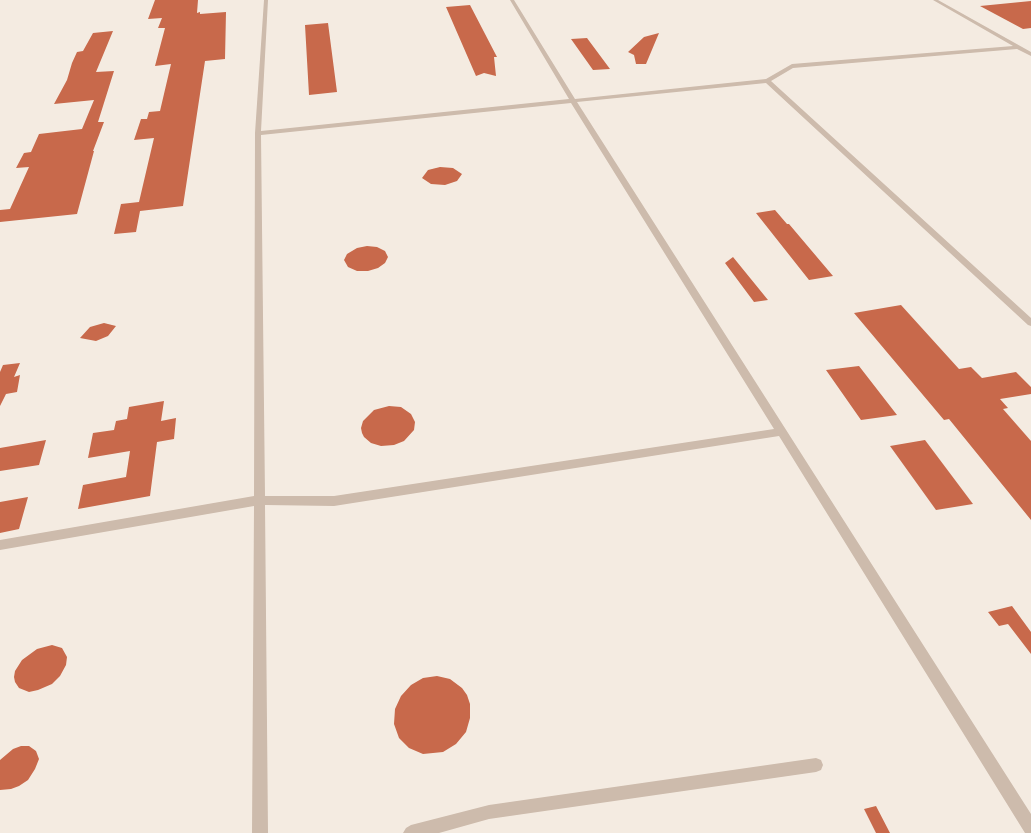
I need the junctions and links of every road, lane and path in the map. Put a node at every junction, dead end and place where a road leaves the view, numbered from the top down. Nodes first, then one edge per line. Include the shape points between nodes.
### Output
1 (266, 0) edge
2 (512, 0) edge
3 (935, 0) edge
4 (1017, 47) junction
5 (1030, 54) edge
6 (767, 81) junction
7 (573, 101) junction
8 (258, 133) junction
9 (1031, 323) edge
10 (782, 432) junction
11 (259, 500) junction
12 (0, 545) edge
13 (816, 765) dead end
14 (1031, 828) edge
15 (260, 833) edge
16 (410, 833) edge

1 - 8 lane
2 - 7 lane
3 - 4 lane
4 - 5 lane
4 - 6 lane via 792,66
6 - 7 lane
6 - 9 lane
7 - 8 lane
7 - 10 lane
8 - 11 lane
10 - 11 lane via 334,501
10 - 14 lane
11 - 12 lane
11 - 15 lane
13 - 16 lane via 489,812

